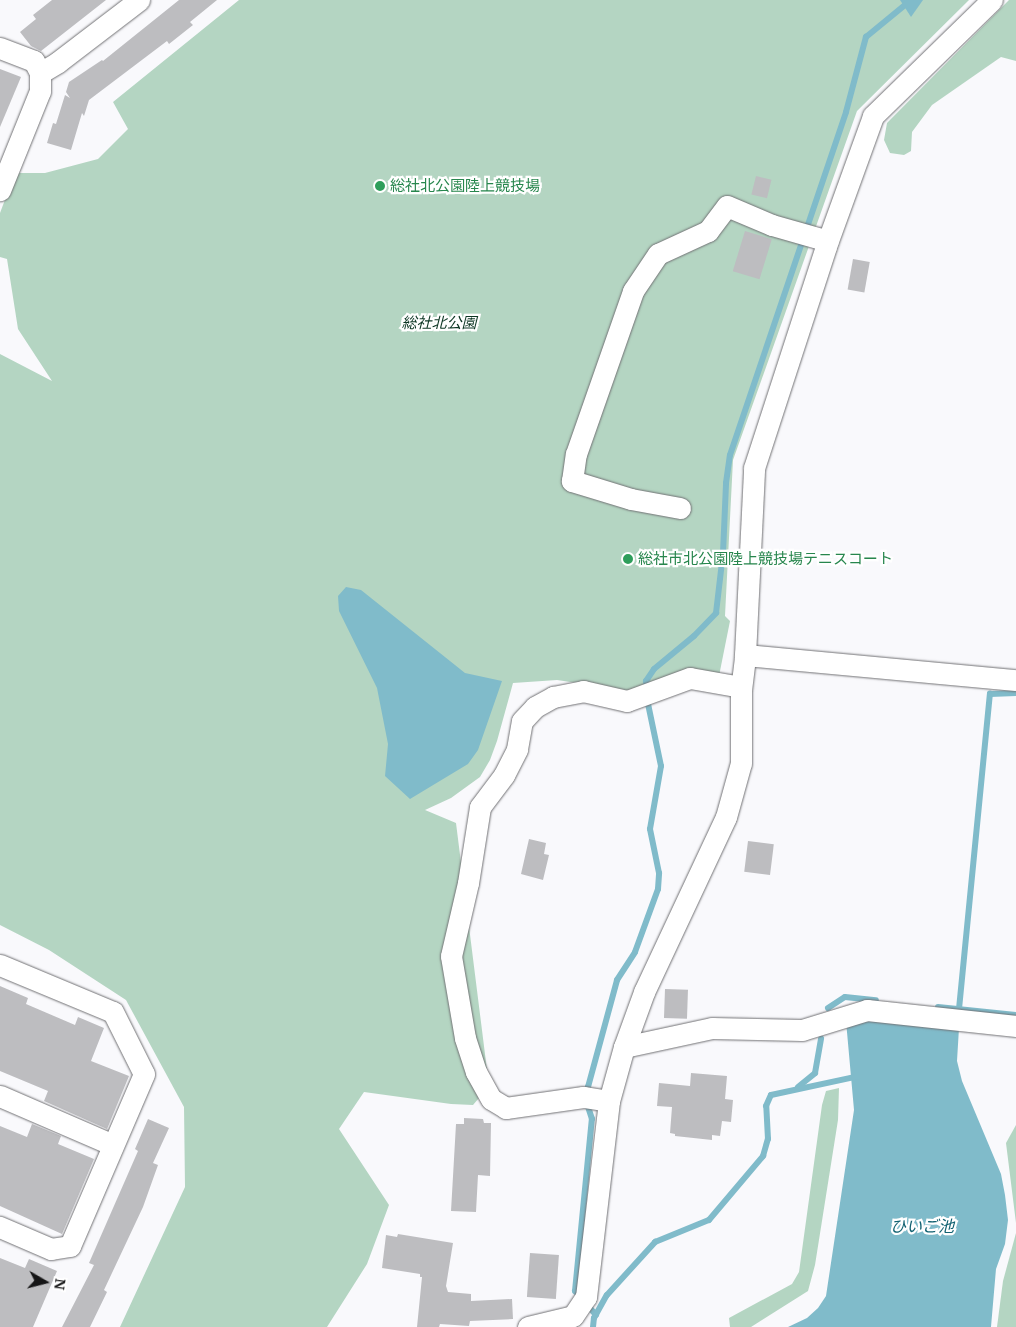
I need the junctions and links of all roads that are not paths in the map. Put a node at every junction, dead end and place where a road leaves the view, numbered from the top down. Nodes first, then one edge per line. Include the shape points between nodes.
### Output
1 (139, 0) edge
2 (992, 0) edge
3 (0, 48) edge
4 (40, 73) junction
5 (0, 190) edge
6 (812, 237) junction
7 (680, 508) dead end
8 (745, 655) junction
9 (1016, 680) edge
10 (742, 687) junction
11 (0, 965) edge
12 (1016, 1026) edge
13 (624, 1047) junction
14 (0, 1096) edge
15 (595, 1099) junction
16 (113, 1145) junction
17 (0, 1227) edge
18 (579, 1312) edge
19 (528, 1327) edge

1 - 4 street
2 - 6 street via 873,116
3 - 4 street via 34,61
4 - 5 street via 40,91
6 - 7 street via 727,206 708,231 658,254 633,291 576,454 572,481 631,499
6 - 8 street via 754,468
8 - 9 street
8 - 10 street
10 - 13 street via 741,763 726,817 644,992
10 - 15 street via 690,678 627,701 595,692 570,692 553,697 535,707 522,721 516,749 504,775 480,806 452,956 465,1038 476,1072 491,1099 506,1108
11 - 16 street via 113,1012 144,1074
12 - 13 street via 867,1010 802,1030 712,1028
13 - 15 street
14 - 16 street
15 - 18 street
16 - 17 street via 70,1246 51,1249
18 - 19 street

